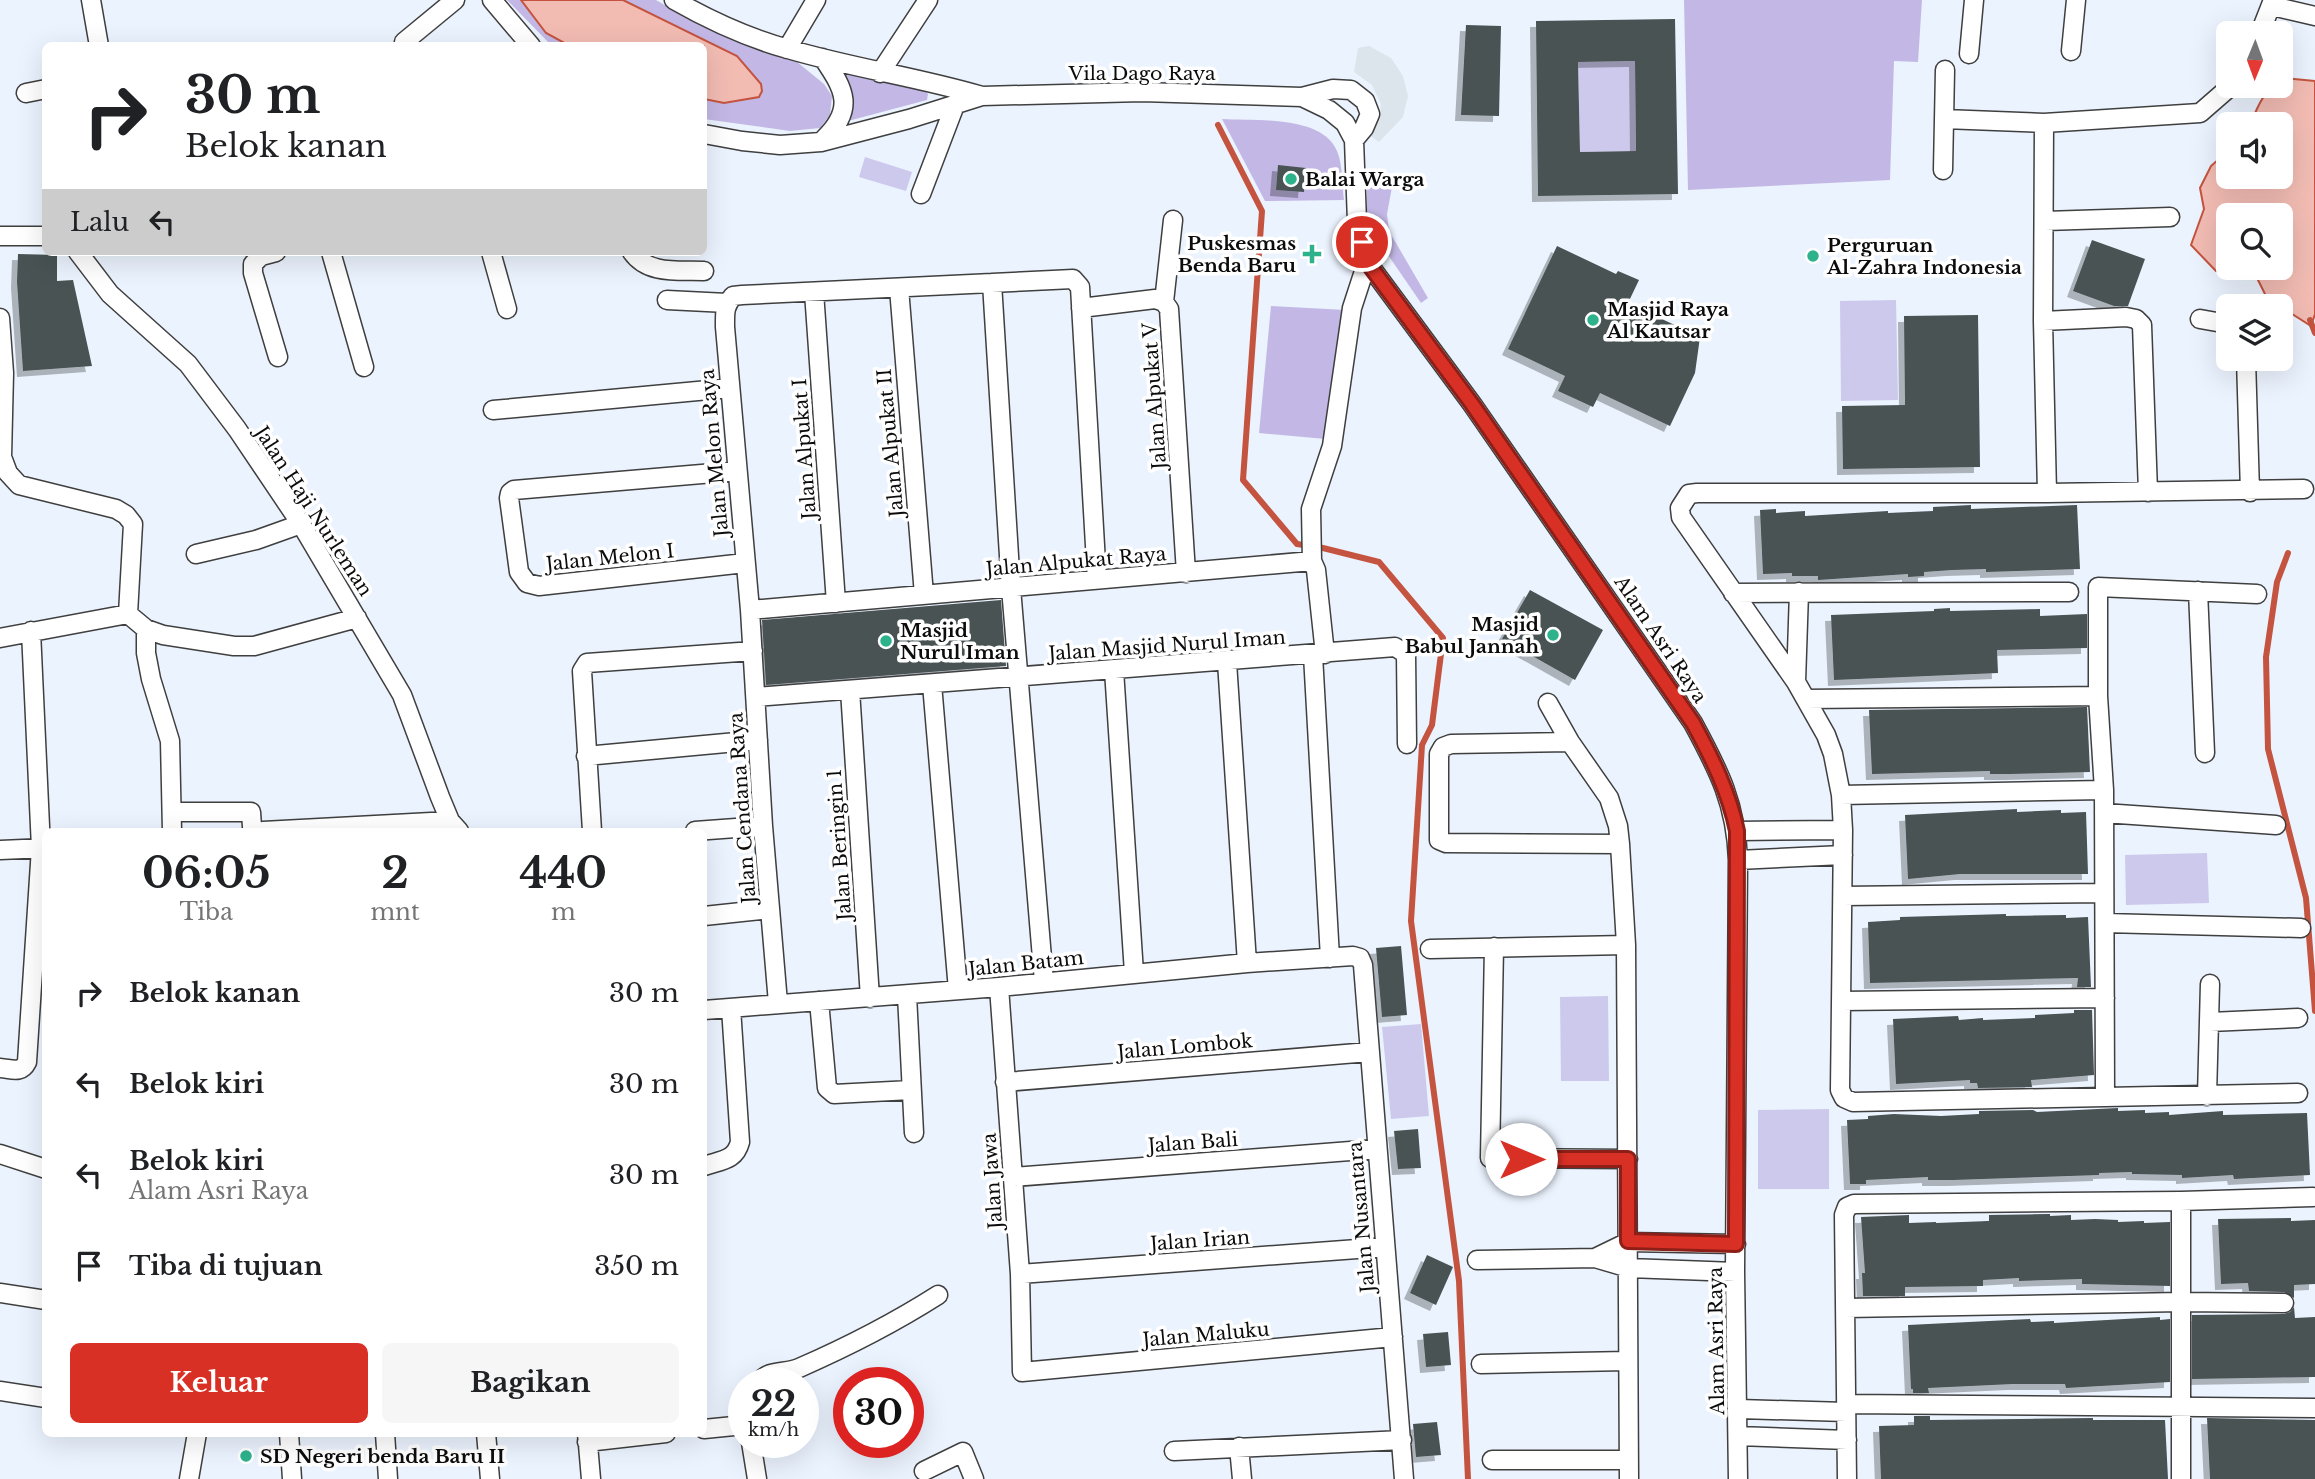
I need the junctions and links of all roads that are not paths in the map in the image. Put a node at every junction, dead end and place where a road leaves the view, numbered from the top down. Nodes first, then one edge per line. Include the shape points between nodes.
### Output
1 (91, 0) edge
2 (455, 0) edge
3 (492, 0) edge
4 (674, 0) edge
5 (816, 0) edge
6 (928, 0) edge
7 (1974, 0) edge
8 (2076, 0) edge
9 (2272, 3) edge
10 (2315, 16) edge
11 (2265, 21) edge
12 (98, 42) edge
13 (404, 42) dead end
14 (528, 42) edge
15 (787, 49) junction
16 (2071, 51) dead end
17 (1969, 54) dead end
18 (823, 58) junction
19 (1945, 71) dead end
20 (880, 73) junction
21 (42, 90) edge
22 (26, 93) dead end
23 (982, 96) junction
24 (1302, 97) junction
25 (2217, 98) edge
26 (955, 105) junction
27 (1944, 119) junction
28 (2044, 123) junction
29 (707, 134) edge
30 (1354, 140) junction
31 (821, 142) junction
32 (1943, 170) dead end
33 (921, 194) dead end
34 (2170, 217) dead end
35 (1173, 220) dead end
36 (2045, 221) junction
37 (0, 236) edge
38 (42, 236) edge
39 (81, 256) edge
40 (261, 256) edge
41 (332, 256) edge
42 (492, 256) edge
43 (635, 256) edge
44 (1367, 262) junction
45 (704, 271) dead end
46 (992, 283) junction
47 (899, 288) junction
48 (814, 292) junction
49 (667, 300) dead end
50 (730, 300) junction
51 (1164, 302) junction
52 (1081, 308) junction
53 (507, 309) dead end
54 (0, 318) edge
55 (2200, 319) dead end
56 (2043, 321) junction
57 (2216, 322) edge
58 (278, 357) dead end
59 (363, 367) dead end
60 (2246, 371) edge
61 (730, 388) junction
62 (493, 410) dead end
63 (737, 471) junction
64 (2304, 489) dead end
65 (2148, 492) junction
66 (2250, 492) junction
67 (2047, 494) junction
68 (301, 524) junction
69 (196, 554) dead end
70 (1312, 561) junction
71 (745, 563) junction
72 (1186, 573) junction
73 (1097, 580) junction
74 (1011, 588) junction
75 (2198, 591) junction
76 (1799, 592) junction
77 (2069, 592) dead end
78 (1733, 593) junction
79 (2257, 594) dead end
80 (924, 595) junction
81 (836, 603) junction
82 (750, 610) junction
83 (128, 614) junction
84 (357, 618) junction
85 (146, 629) junction
86 (31, 631) junction
87 (0, 638) edge
88 (753, 651) junction
89 (1319, 655) junction
90 (1227, 662) junction
91 (1114, 670) junction
92 (1020, 676) junction
93 (1796, 682) junction
94 (933, 684) junction
95 (850, 690) junction
96 (2098, 696) junction
97 (756, 697) junction
98 (1806, 699) junction
99 (1548, 703) dead end
100 (758, 740) junction
101 (1570, 742) junction
102 (1407, 744) dead end
103 (2205, 753) dead end
104 (586, 755) junction
105 (2104, 790) junction
106 (1841, 795) junction
107 (172, 812) junction
108 (2104, 813) junction
109 (2276, 825) dead end
110 (454, 826) edge
111 (763, 827) junction
112 (172, 828) edge
113 (253, 828) edge
114 (380, 828) edge
115 (592, 828) edge
116 (42, 830) edge
117 (707, 830) edge
118 (1843, 830) junction
119 (1737, 831) junction
120 (1620, 844) junction
121 (42, 848) edge
122 (0, 850) edge
123 (1843, 855) junction
124 (1738, 860) junction
125 (42, 861) edge
126 (2104, 893) junction
127 (1843, 896) junction
128 (770, 909) junction
129 (707, 916) edge
130 (2105, 923) junction
131 (2301, 928) dead end
132 (1626, 945) junction
133 (1494, 947) junction
134 (1430, 949) dead end
135 (1353, 956) joint
136 (1330, 958) junction
137 (1247, 963) junction
138 (1134, 973) junction
139 (1044, 982) junction
140 (2210, 984) dead end
141 (999, 987) junction
142 (958, 990) junction
143 (907, 995) junction
144 (870, 998) junction
145 (2105, 998) junction
146 (819, 1001) junction
147 (1842, 1001) junction
148 (778, 1003) junction
149 (731, 1008) junction
150 (707, 1010) edge
151 (2298, 1018) dead end
152 (2210, 1022) junction
153 (1369, 1052) junction
154 (0, 1069) edge
155 (1005, 1082) junction
156 (911, 1090) junction
157 (2298, 1093) dead end
158 (2105, 1096) junction
159 (2207, 1096) junction
160 (914, 1133) dead end
161 (1376, 1149) junction
162 (0, 1154) edge
163 (1628, 1159) junction
164 (707, 1165) edge
165 (42, 1168) edge
166 (1014, 1177) junction
167 (2313, 1197) dead end
168 (2181, 1201) junction
169 (1628, 1241) junction
170 (1736, 1244) junction
171 (1384, 1247) junction
172 (1595, 1258) junction
173 (1477, 1260) dead end
174 (1629, 1268) junction
175 (1735, 1272) junction
176 (1020, 1274) junction
177 (0, 1293) edge
178 (938, 1295) dead end
179 (42, 1299) edge
180 (2181, 1302) junction
181 (2284, 1303) dead end
182 (1846, 1308) junction
183 (1393, 1337) junction
184 (1627, 1362) junction
185 (1481, 1364) dead end
186 (802, 1367) edge
187 (1022, 1372) joint
188 (0, 1391) edge
189 (42, 1397) edge
190 (2181, 1405) junction
191 (1846, 1408) junction
192 (2315, 1408) edge
193 (1739, 1409) junction
194 (728, 1427) edge
195 (707, 1429) edge
196 (1738, 1436) junction
197 (196, 1437) edge
198 (289, 1437) edge
199 (385, 1437) edge
200 (486, 1437) edge
201 (587, 1438) edge
202 (1402, 1440) junction
203 (1847, 1440) junction
204 (1239, 1447) junction
205 (1174, 1451) dead end
206 (754, 1458) edge
207 (1492, 1460) dead end
208 (1628, 1460) junction
209 (924, 1471) dead end
210 (189, 1479) edge
211 (292, 1479) edge
212 (388, 1479) edge
213 (490, 1479) edge
214 (591, 1479) edge
215 (757, 1479) edge
216 (974, 1479) edge
217 (1242, 1479) edge
218 (1404, 1479) edge
219 (1629, 1479) edge
220 (1738, 1479) edge
221 (1847, 1479) edge
222 (2181, 1479) edge

1 - 12 street
2 - 13 street
3 - 14 street
4 - 15 street, Vila Dago Raya via 727,27
5 - 15 street
6 - 20 street
7 - 17 street
8 - 16 street
9 - 10 street
9 - 11 street
15 - 18 street, Vila Dago Raya
18 - 20 street, Vila Dago Raya
18 - 31 street via 844,94 844,111 839,125
19 - 27 street
20 - 23 street, Vila Dago Raya
21 - 22 street
23 - 24 street, Vila Dago Raya via 1142,92
23 - 26 street, Vila Dago Raya
24 - 30 street, Vila Dago Raya via 1345,123
24 - 30 street, Vila Dago Raya via 1333,89 1351,90 1366,101 1370,114
25 - 28 street via 2200,113
26 - 31 street, Vila Dago Raya
26 - 33 street
27 - 28 street
27 - 32 street
28 - 36 street
29 - 31 street, Vila Dago Raya via 780,145
30 - 44 street, Alam Asri Raya via 1357,222
34 - 36 street
35 - 51 street
36 - 56 street
37 - 38 street
39 - 68 street, Jalan Haji Nurleman via 110,294 188,364
40 - 58 street via 253,264 253,272
41 - 59 street
42 - 53 street
43 - 45 street via 653,268
44 - 70 street via 1352,308 1332,446 1311,509
44 - 119 street, Alam Asri Raya via 1472,404 1693,723 1718,769
46 - 47 street
46 - 52 street via 1073,279 1080,287
46 - 74 street
47 - 48 street
47 - 80 street, Jalan Alpukat II
48 - 50 street
48 - 81 street, Jalan Alpukat I
49 - 50 street
50 - 61 street, Jalan Melon Raya via 724,309
51 - 52 street, Jalan Alpukat V via 1155,299
51 - 72 street, Jalan Alpukat V via 1169,309
52 - 73 street
54 - 83 street via 2,457 8,473 19,485 94,502 126,515 132,524
55 - 57 street
56 - 65 street via 2126,317 2142,325
56 - 67 street
60 - 66 street
61 - 62 street
61 - 63 street, Jalan Melon Raya
63 - 71 street, Jalan Melon Raya
63 - 71 street, Jalan Melon I via 514,490 509,498 519,572 527,583 538,586
64 - 66 street
65 - 66 street
65 - 67 street
67 - 78 street via 1689,495 1680,508 1681,517
68 - 69 street
68 - 84 street, Jalan Haji Nurleman
70 - 72 street, Jalan Alpukat Raya
70 - 89 street
71 - 82 street, Jalan Melon Raya
72 - 73 street, Jalan Alpukat Raya
73 - 74 street, Jalan Alpukat Raya
74 - 80 street, Jalan Alpukat Raya
74 - 92 street
75 - 79 street
75 - 96 street via 2098,587
75 - 103 street
76 - 77 street
76 - 78 street
76 - 93 street
78 - 93 street
80 - 81 street, Jalan Alpukat Raya
81 - 82 street, Jalan Alpukat Raya
82 - 88 street, Jalan Cendana Raya
83 - 85 street
83 - 86 street
84 - 85 street via 254,646 207,643
84 - 110 street, Jalan Haji Nurleman via 402,695
85 - 107 street via 151,679 170,741
86 - 87 street
86 - 116 street
88 - 97 street, Jalan Cendana Raya
88 - 104 street via 587,663 582,671
89 - 90 street, Jalan Masjid Nurul Iman
89 - 102 street, Jalan Masjid Nurul Iman via 1395,647 1406,654
89 - 136 street
90 - 91 street, Jalan Masjid Nurul Iman
90 - 137 street
91 - 92 street, Jalan Masjid Nurul Iman
91 - 138 street
92 - 94 street, Jalan Masjid Nurul Iman
92 - 139 street
93 - 98 street
94 - 95 street, Jalan Masjid Nurul Iman
94 - 142 street
95 - 97 street, Jalan Masjid Nurul Iman
95 - 144 street, Jalan Beringin 1
96 - 98 street
96 - 105 street
97 - 100 street, Jalan Cendana Raya
98 - 106 street via 1833,754
99 - 101 street
100 - 104 street
100 - 111 street, Jalan Cendana Raya
101 - 120 street via 1609,798
101 - 120 street via 1443,747 1439,754 1439,840
104 - 115 street
105 - 106 street
105 - 108 street
106 - 118 street
107 - 112 street
107 - 113 street via 251,812
108 - 109 street
108 - 126 street
110 - 114 street
111 - 117 street
111 - 128 street, Jalan Cendana Raya
118 - 119 street
118 - 123 street
119 - 124 street, Alam Asri Raya
120 - 132 street
121 - 122 street
123 - 124 street
123 - 127 street
124 - 170 street, Alam Asri Raya
125 - 154 street via 27,1062 18,1071
126 - 127 street
126 - 130 street
127 - 147 street
128 - 129 street
128 - 148 street, Jalan Cendana Raya
130 - 131 street
130 - 145 street
132 - 133 street
132 - 163 street
133 - 134 street
133 - 163 street via 1490,1158
135 - 136 street, Jalan Batam
135 - 153 street, Jalan Nusantara via 1363,965
136 - 137 street, Jalan Batam
137 - 138 street, Jalan Batam
138 - 139 street, Jalan Batam
139 - 141 street, Jalan Batam
140 - 152 street
141 - 142 street, Jalan Batam
141 - 155 street, Jalan Jawa
142 - 143 street, Jalan Batam
143 - 144 street, Jalan Batam
143 - 156 street
144 - 146 street, Jalan Batam
145 - 147 street
145 - 158 street
146 - 148 street, Jalan Batam
146 - 156 street via 829,1092
147 - 158 street via 1840,1090 1853,1102
148 - 149 street, Jalan Batam
149 - 150 street, Jalan Batam
149 - 164 street via 740,1142 730,1158
151 - 152 street
152 - 159 street
153 - 155 street, Jalan Lombok
153 - 161 street, Jalan Nusantara
155 - 166 street, Jalan Jawa
156 - 160 street
157 - 159 street
158 - 159 street
161 - 166 street, Jalan Bali
161 - 171 street, Jalan Nusantara
162 - 165 street
163 - 169 street
166 - 176 street, Jalan Jawa
167 - 168 street
168 - 180 street
168 - 182 street via 1854,1204 1844,1215
169 - 170 street
169 - 172 street
169 - 174 street
170 - 175 street, Alam Asri Raya
171 - 176 street, Jalan Irian
171 - 183 street, Jalan Nusantara
172 - 173 street
172 - 174 street
174 - 175 street
174 - 184 street
175 - 193 street, Alam Asri Raya
176 - 187 street, Jalan Jawa
177 - 179 street
178 - 186 street
180 - 181 street
180 - 182 street
180 - 190 street
182 - 191 street
183 - 187 street, Jalan Maluku
183 - 202 street, Jalan Nusantara
184 - 185 street
184 - 208 street
188 - 189 street
190 - 191 street
190 - 192 street
190 - 222 street
191 - 193 street
191 - 203 street
193 - 196 street, Alam Asri Raya
194 - 195 street
196 - 203 street
196 - 220 street, Alam Asri Raya
197 - 210 street
198 - 211 street
199 - 212 street
200 - 213 street
201 - 214 street
202 - 204 street
202 - 218 street, Jalan Nusantara
203 - 221 street
204 - 205 street
204 - 217 street
206 - 215 street
207 - 208 street
208 - 219 street
209 - 216 street via 963,1452

